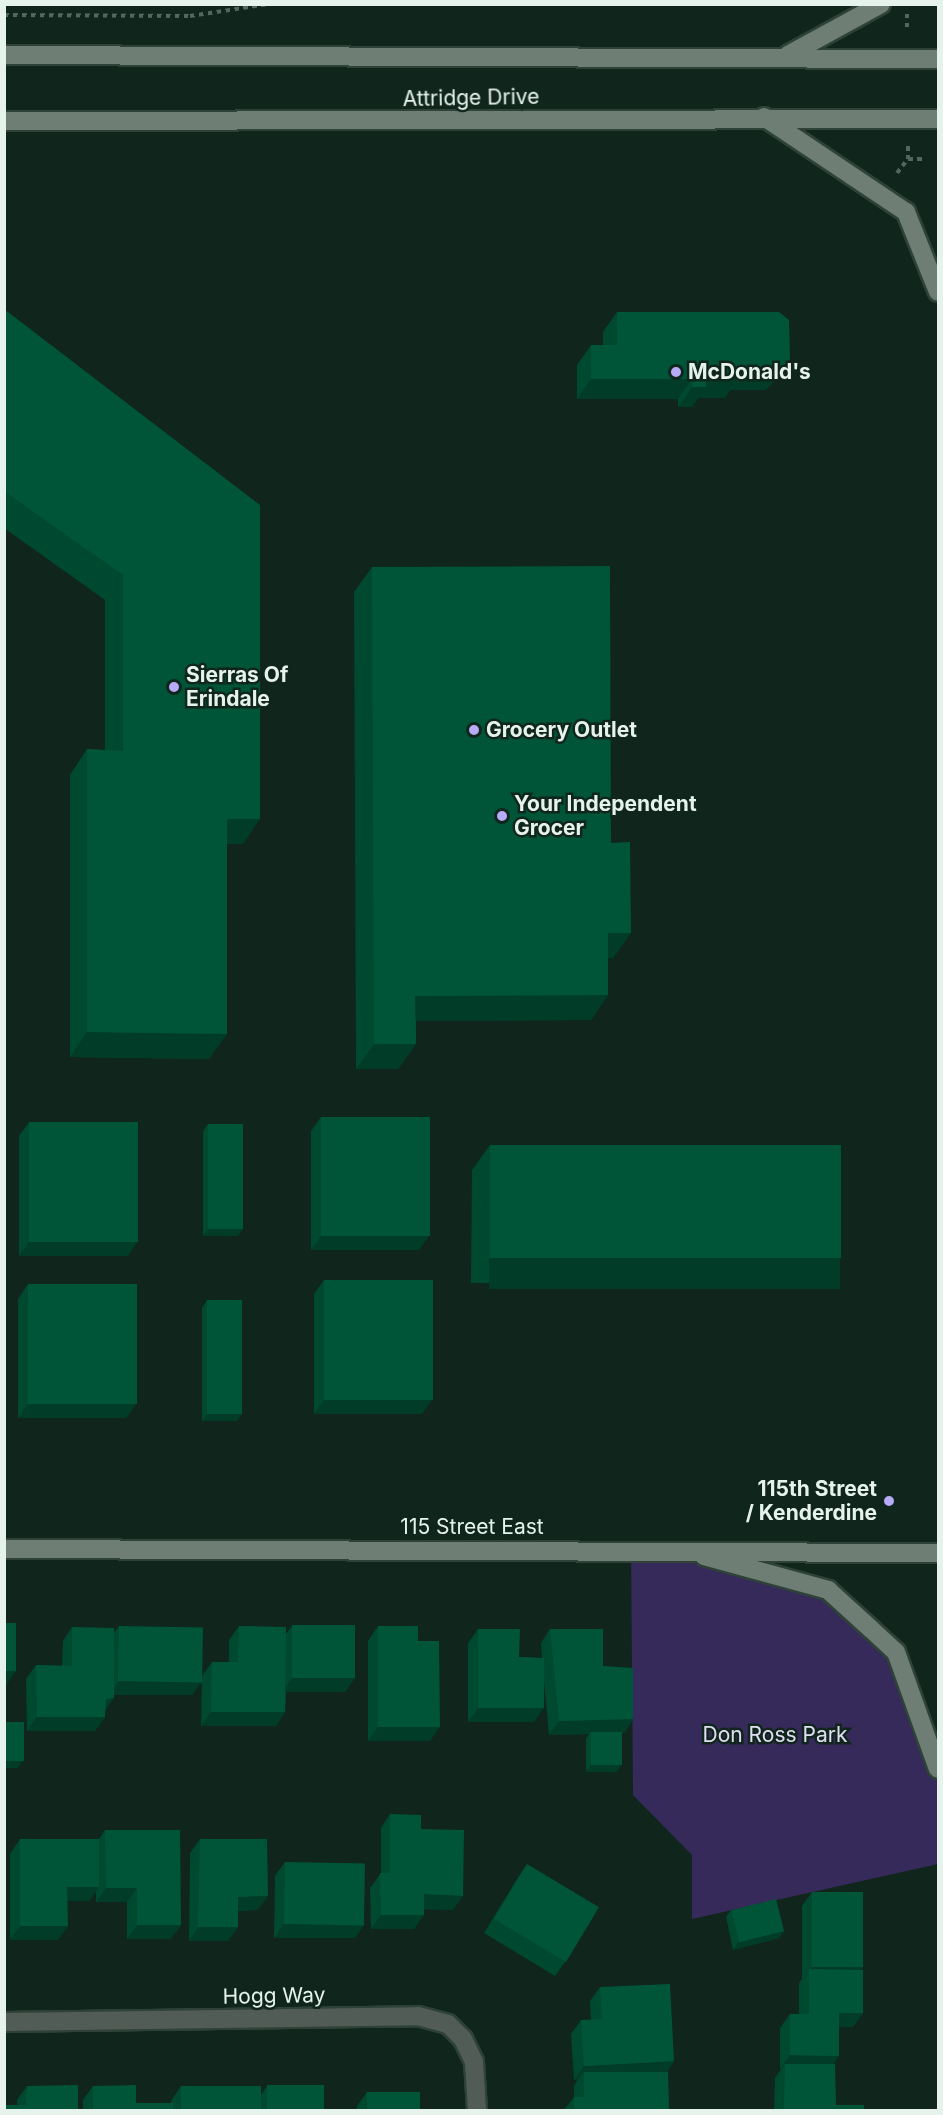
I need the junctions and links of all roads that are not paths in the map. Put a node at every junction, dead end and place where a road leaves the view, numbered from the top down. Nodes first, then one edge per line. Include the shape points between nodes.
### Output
1 (881, 4) edge
2 (4, 55) edge
3 (784, 57) junction
4 (939, 59) edge
5 (764, 117) junction
6 (939, 119) edge
7 (4, 121) edge
8 (939, 292) edge
9 (4, 1549) edge
10 (676, 1549) junction
11 (939, 1553) edge
12 (939, 1769) edge
13 (4, 2022) edge
14 (477, 2110) edge

1 - 3 main road
2 - 3 main road, Attridge Drive
3 - 4 main road, Attridge Drive
5 - 6 main road, Attridge Drive
5 - 7 main road, Attridge Drive
5 - 8 main road via 906,212
9 - 10 main road, 115 Street East
10 - 11 main road, 115 Street East
10 - 12 main road via 828,1590 896,1652
13 - 14 street, Hogg Way via 418,2016 448,2024 463,2039 474,2062

